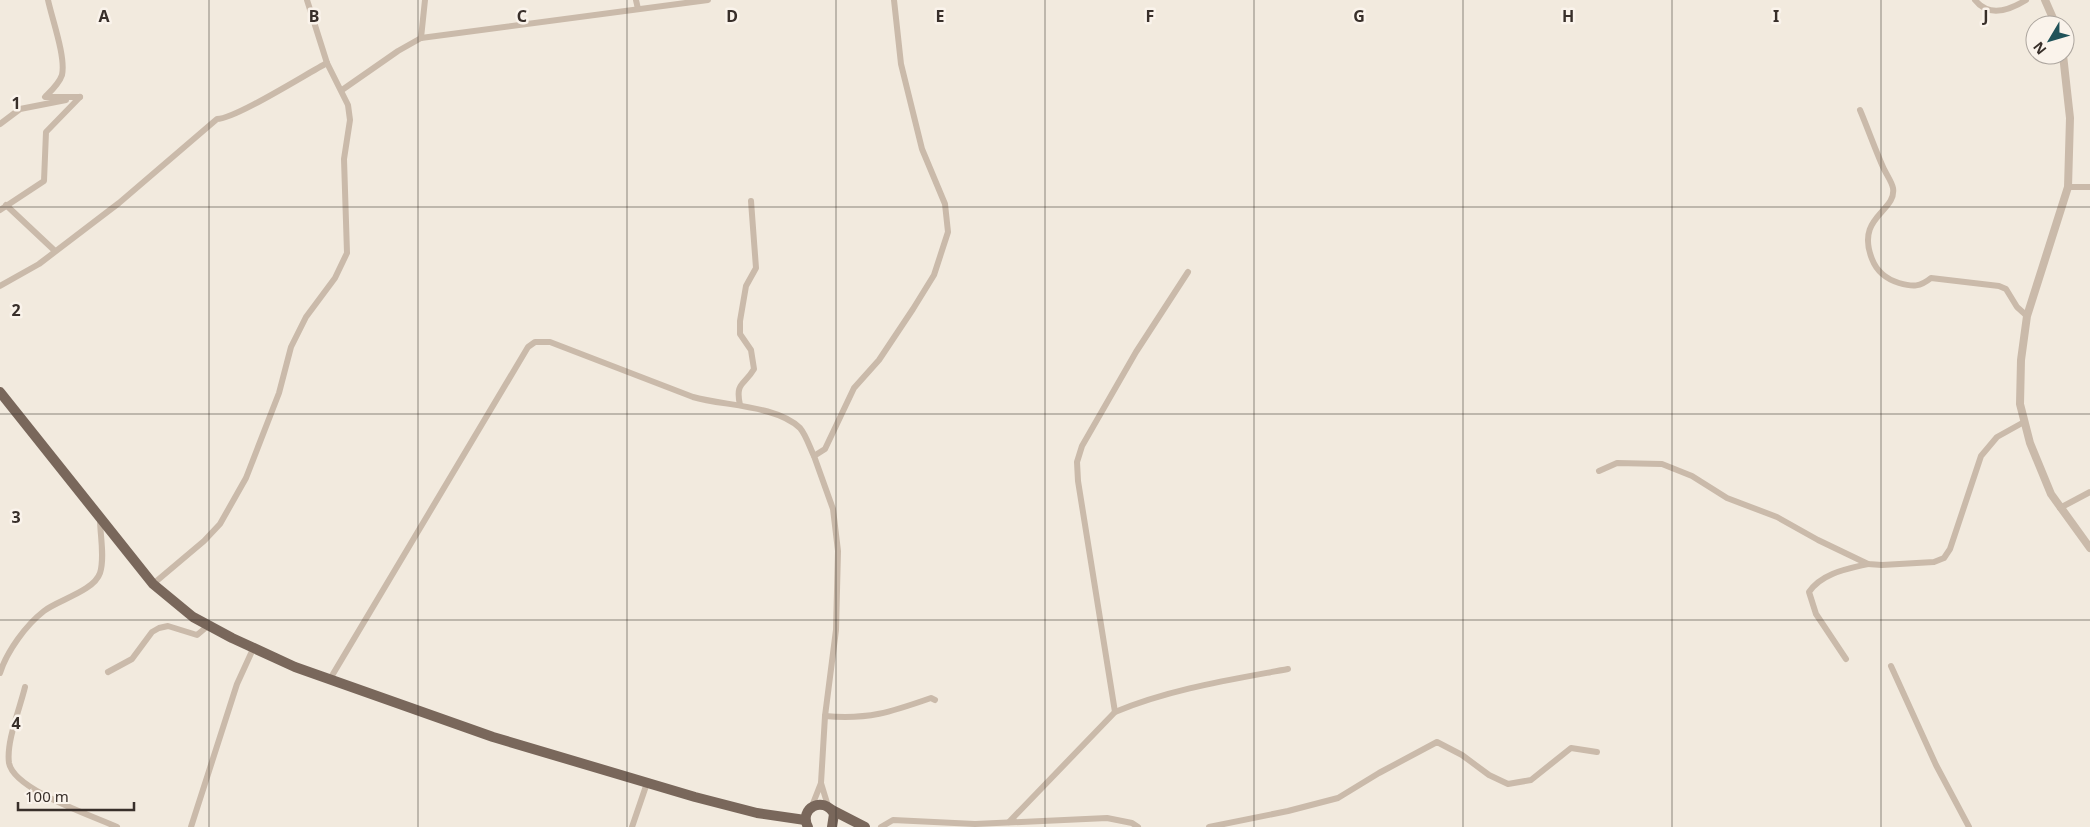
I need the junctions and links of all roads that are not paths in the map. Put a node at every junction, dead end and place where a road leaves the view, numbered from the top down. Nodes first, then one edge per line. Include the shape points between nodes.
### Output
1 (48, 0) edge
2 (307, 0) edge
3 (425, 0) edge
4 (636, 0) edge
5 (708, 0) edge
6 (894, 0) edge
7 (1975, 0) edge
8 (2026, 0) edge
9 (2045, 0) edge
10 (638, 9) junction
11 (2052, 15) edge
12 (421, 38) junction
13 (326, 63) junction
14 (2064, 65) edge
15 (342, 90) junction
16 (80, 97) junction
17 (1860, 110) dead end
18 (0, 124) edge
19 (2068, 187) junction
20 (2090, 187) edge
21 (751, 201) dead end
22 (6, 205) junction
23 (0, 210) edge
24 (55, 250) junction
25 (1188, 272) dead end
26 (0, 286) edge
27 (2027, 316) junction
28 (0, 392) edge
29 (740, 406) junction
30 (2024, 422) junction
31 (814, 456) junction
32 (1599, 471) dead end
33 (2090, 492) edge
34 (2060, 508) junction
35 (100, 517) junction
36 (2090, 548) edge
37 (1868, 564) junction
38 (153, 584) junction
39 (209, 626) junction
40 (252, 649) junction
41 (1846, 659) dead end
42 (1891, 666) dead end
43 (1288, 669) dead end
44 (108, 672) dead end
45 (0, 673) edge
46 (330, 680) junction
47 (25, 687) dead end
48 (935, 700) dead end
49 (1115, 712) junction
50 (825, 716) junction
51 (1597, 752) dead end
52 (647, 784) junction
53 (821, 784) junction
54 (812, 806) junction
55 (830, 808) junction
56 (1009, 822) junction
57 (806, 823) edge
58 (117, 827) edge
59 (191, 827) edge
60 (632, 827) edge
61 (832, 827) edge
62 (865, 827) edge
63 (881, 827) edge
64 (1138, 827) edge
65 (1209, 827) edge
66 (1969, 827) edge

1 - 16 street via 62,73 45,97
2 - 13 street
3 - 12 street
4 - 10 street
5 - 10 street
6 - 31 street via 901,64 922,149 945,204 948,232 934,275 914,309 879,360 854,388 825,449
7 - 8 street via 1983,8 1997,11 2008,10
9 - 11 street
10 - 12 street
12 - 15 street
13 - 15 street
13 - 24 street via 242,111 217,119 119,203
14 - 19 street via 2070,118
15 - 38 street via 350,120 344,158 347,253 291,347 278,393 246,478 220,524
16 - 18 street via 20,109
16 - 22 street via 46,132 44,182
17 - 27 street via 1893,187 1891,202 1876,216 1867,236 1876,270 1910,286 1920,286 1931,278 2006,288 2017,308
19 - 20 street
19 - 27 street
21 - 29 street via 756,268 746,286 740,334 750,350 754,369 739,386
22 - 23 street
22 - 24 street
24 - 26 street via 31,269
25 - 49 street via 1126,368 1076,462
27 - 30 street via 2019,384
28 - 35 main road
29 - 31 street via 782,417 800,429
29 - 46 street via 693,397 550,342 535,342 528,347
30 - 34 street via 2043,477
30 - 37 street via 1997,437 1981,456 1950,549 1944,558 1934,562
31 - 50 street via 833,510 838,551 836,630
32 - 37 street via 1617,463 1662,464 1692,476 1728,498 1777,517
33 - 34 street
34 - 36 street
35 - 38 main road
35 - 45 street via 101,563 97,578 74,596 44,611 23,633
37 - 41 street via 1826,576 1809,592 1816,614
38 - 39 main road
39 - 40 main road
39 - 44 street via 197,635 168,626 159,628 152,632 132,659
40 - 46 main road
40 - 59 street via 237,684
42 - 66 street via 1936,765
43 - 49 street via 1194,686
46 - 52 main road via 493,737
47 - 58 street via 9,749 12,769 37,791
48 - 50 street via 931,698 864,717
49 - 56 street
50 - 53 street
51 - 65 street via 1571,748 1531,780 1508,784 1437,742 1338,798
52 - 57 main road
52 - 60 street
53 - 54 street
53 - 55 street
54 - 55 main road via 820,804
54 - 57 main road via 807,812
55 - 61 main road via 834,818
55 - 62 main road
56 - 63 street via 975,824 893,820
56 - 64 street via 1107,818

